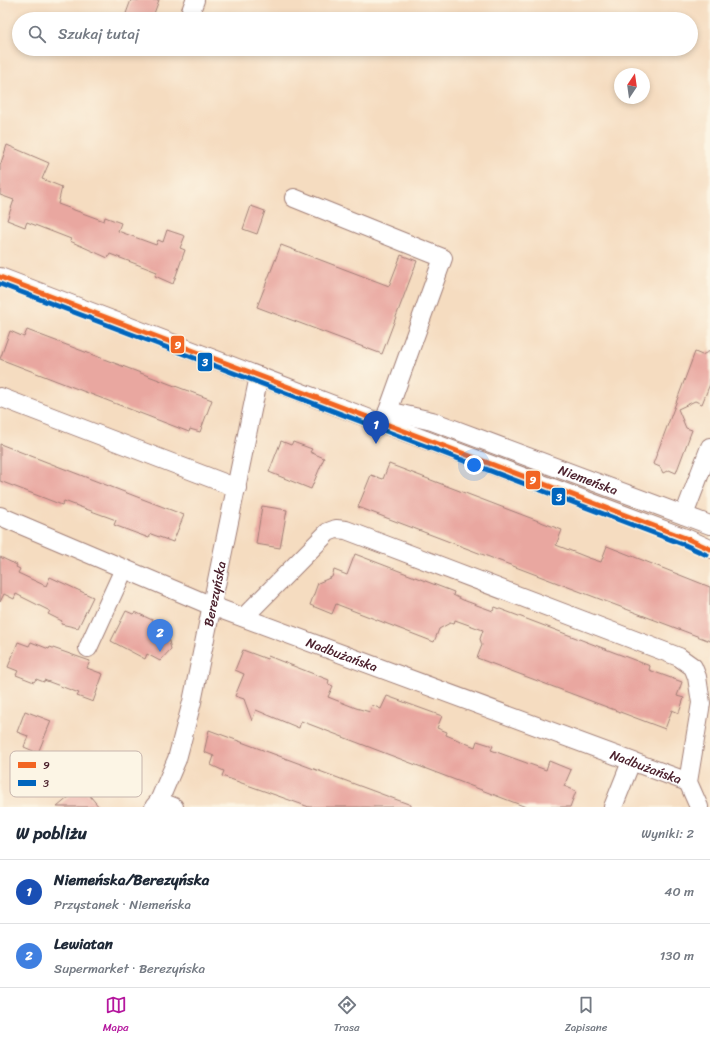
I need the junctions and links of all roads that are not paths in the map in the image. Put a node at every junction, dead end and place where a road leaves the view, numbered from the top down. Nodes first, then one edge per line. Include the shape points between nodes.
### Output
1 (195, 0) edge
2 (191, 12) edge
3 (294, 198) dead end
4 (0, 277) edge
5 (260, 376) junction
6 (0, 398) edge
7 (386, 417) junction
8 (710, 447) edge
9 (237, 488) junction
10 (684, 515) junction
11 (0, 516) edge
12 (710, 525) edge
13 (710, 549) edge
14 (124, 569) junction
15 (212, 606) junction
16 (244, 617) junction
17 (88, 648) dead end
18 (631, 762) junction
19 (688, 782) junction
20 (163, 805) edge
21 (613, 807) edge
22 (699, 807) edge

1 - 2 street
3 - 7 street via 443,258
4 - 5 street, Niemeńska
5 - 7 street, Niemeńska
5 - 9 street, Berezyńska
6 - 9 street
7 - 10 street, Niemeńska via 432,421
7 - 13 street, Niemeńska
8 - 10 street
9 - 15 street, Berezyńska
10 - 12 street, Niemeńska
11 - 14 street, Nadbużańska
14 - 15 street, Nadbużańska
14 - 17 street
15 - 16 street, Nadbużańska
15 - 20 street, Berezyńska via 196,688
16 - 18 street, Nadbużańska
16 - 19 street via 328,532 336,529 346,530 685,660 693,667 697,677 701,702
18 - 19 street, Nadbużańska
18 - 21 street
19 - 22 street

